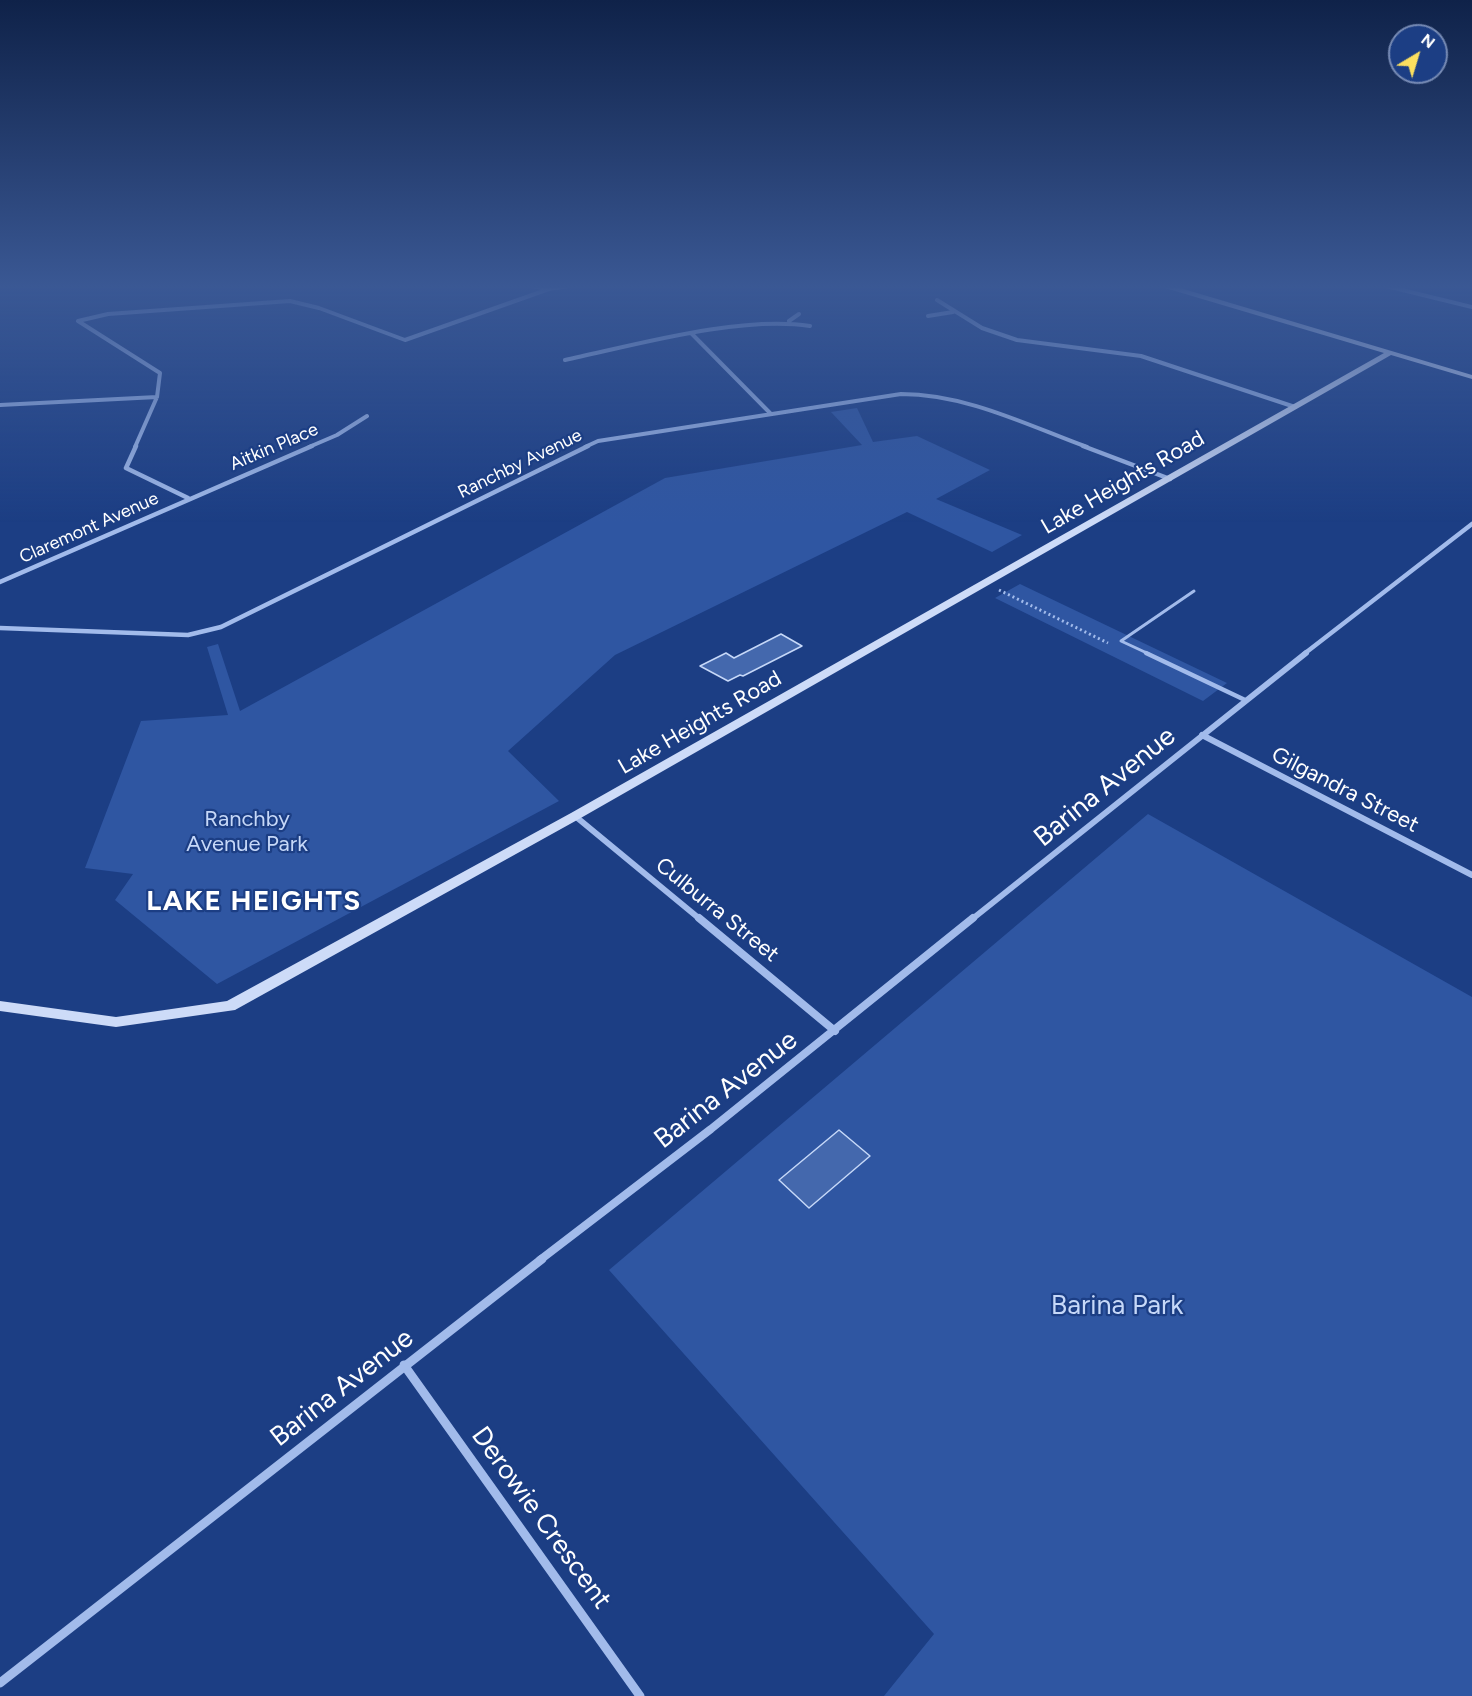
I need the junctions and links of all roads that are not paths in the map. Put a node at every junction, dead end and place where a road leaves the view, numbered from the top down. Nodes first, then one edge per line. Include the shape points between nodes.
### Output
1 (146, 364) edge
2 (720, 364) edge
3 (1166, 364) edge
4 (1370, 364) edge
5 (1428, 364) edge
6 (1472, 377) edge
7 (157, 397) junction
8 (0, 405) edge
9 (1295, 407) junction
10 (770, 413) junction
11 (367, 416) dead end
12 (1170, 479) junction
13 (188, 498) junction
14 (1472, 524) edge
15 (0, 582) edge
16 (1194, 591) dead end
17 (0, 628) edge
18 (1245, 700) junction
19 (1202, 735) junction
20 (575, 816) junction
21 (1472, 874) edge
22 (0, 1006) edge
23 (835, 1031) junction
24 (404, 1365) junction
25 (0, 1683) edge
26 (640, 1696) edge

1 - 7 street via 160,373
2 - 10 street
3 - 9 street
4 - 9 main road, Lake Heights Road
5 - 6 main road
7 - 8 street
7 - 13 street via 126,468
9 - 12 main road, Lake Heights Road
10 - 12 street, Ranchby Avenue via 901,394 926,394 984,408
10 - 17 street, Ranchby Avenue via 598,441 221,627 188,635
11 - 13 street, Aitkin Place via 337,435
12 - 20 main road, Lake Heights Road
13 - 15 street, Claremont Avenue
14 - 18 street, Barina Avenue
16 - 18 lane via 1121,641
18 - 19 street, Barina Avenue
19 - 21 street, Gilgandra Street
19 - 23 street, Barina Avenue
20 - 22 main road, Lake Heights Road via 231,1006 116,1022
20 - 23 street, Culburra Street
23 - 24 street, Barina Avenue
24 - 25 street, Barina Avenue
24 - 26 street, Derowie Crescent

